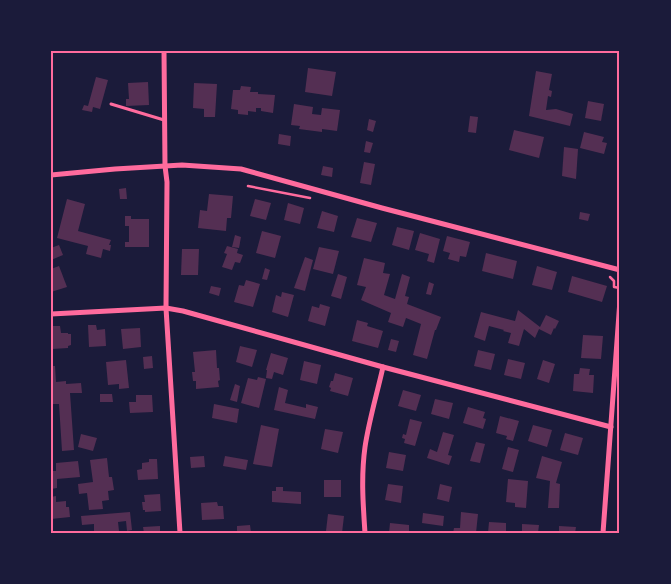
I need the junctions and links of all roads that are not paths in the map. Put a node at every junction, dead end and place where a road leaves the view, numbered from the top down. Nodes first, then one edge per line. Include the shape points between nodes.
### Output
1 (164, 51) edge
2 (111, 104) dead end
3 (165, 120) junction
4 (165, 166) junction
5 (51, 175) edge
6 (620, 270) edge
7 (620, 300) edge
8 (166, 308) junction
9 (51, 314) edge
10 (384, 368) junction
11 (611, 427) junction
12 (180, 533) edge
13 (365, 533) edge
14 (603, 533) edge

1 - 3 street
2 - 3 lane
3 - 4 street
4 - 5 street
4 - 6 street via 241,169
4 - 8 street
7 - 11 street
8 - 9 street
8 - 10 street
8 - 12 street
10 - 11 street
10 - 13 street via 365,449
11 - 14 street

